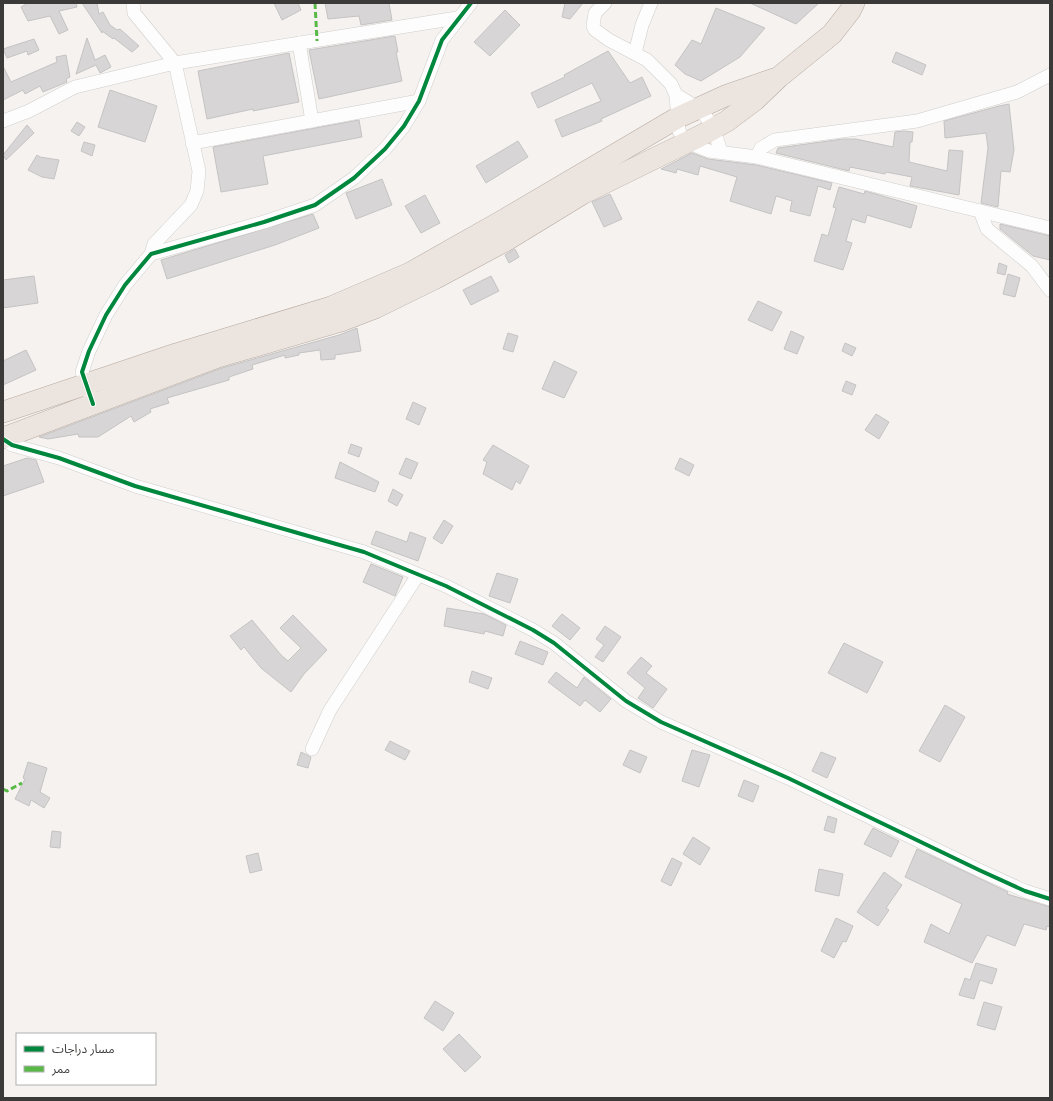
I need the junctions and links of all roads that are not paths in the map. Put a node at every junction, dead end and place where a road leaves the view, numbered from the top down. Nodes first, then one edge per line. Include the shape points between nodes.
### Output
1 (132, 3) edge
2 (471, 3) edge
3 (606, 3) edge
4 (652, 3) edge
5 (854, 3) edge
6 (458, 18) junction
7 (299, 43) junction
8 (635, 52) junction
9 (175, 62) junction
10 (1050, 75) edge
11 (779, 77) junction
12 (676, 95) junction
13 (419, 101) junction
14 (697, 108) junction
15 (677, 118) junction
16 (3, 121) edge
17 (312, 121) junction
18 (713, 129) junction
19 (686, 142) junction
20 (192, 143) junction
21 (721, 152) junction
22 (757, 157) junction
23 (980, 211) junction
24 (1050, 228) edge
25 (151, 254) junction
26 (1050, 290) edge
27 (85, 383) junction
28 (93, 404) junction
29 (3, 412) edge
30 (3, 439) edge
31 (418, 575) junction
32 (312, 749) dead end
33 (1050, 899) edge

1 - 9 street via 134,13
2 - 6 street
3 - 8 street via 595,13 595,30 609,40
4 - 8 street via 642,25
5 - 11 main road via 832,34
6 - 7 street
6 - 13 street via 442,40
7 - 9 street
7 - 17 street
8 - 12 street via 657,68 671,84
9 - 16 street via 75,87
9 - 20 street
10 - 22 street via 1017,92 917,121 775,140 761,148
11 - 14 main road
11 - 18 main road via 755,100
12 - 14 street
12 - 15 street
13 - 17 street
13 - 25 street via 404,126 384,150 354,178 315,205
14 - 15 main road
14 - 18 street via 708,117
15 - 19 street via 679,131
15 - 27 main road via 410,273 331,307
17 - 20 street
18 - 19 main road
18 - 21 street
19 - 21 street via 697,148
19 - 28 main road via 582,194 505,241 375,308 341,321 218,357
20 - 25 street via 199,171 191,205 154,244
21 - 22 street
22 - 23 street
23 - 24 street
23 - 26 street via 987,229 1032,266
25 - 27 street via 125,285 106,315 82,372
27 - 28 street
27 - 29 main road
28 - 30 main road
30 - 31 street via 12,445 58,458 135,486 364,552
31 - 32 street via 330,710
31 - 33 street via 446,586 533,630 554,643 626,701 661,722 788,778 979,870

